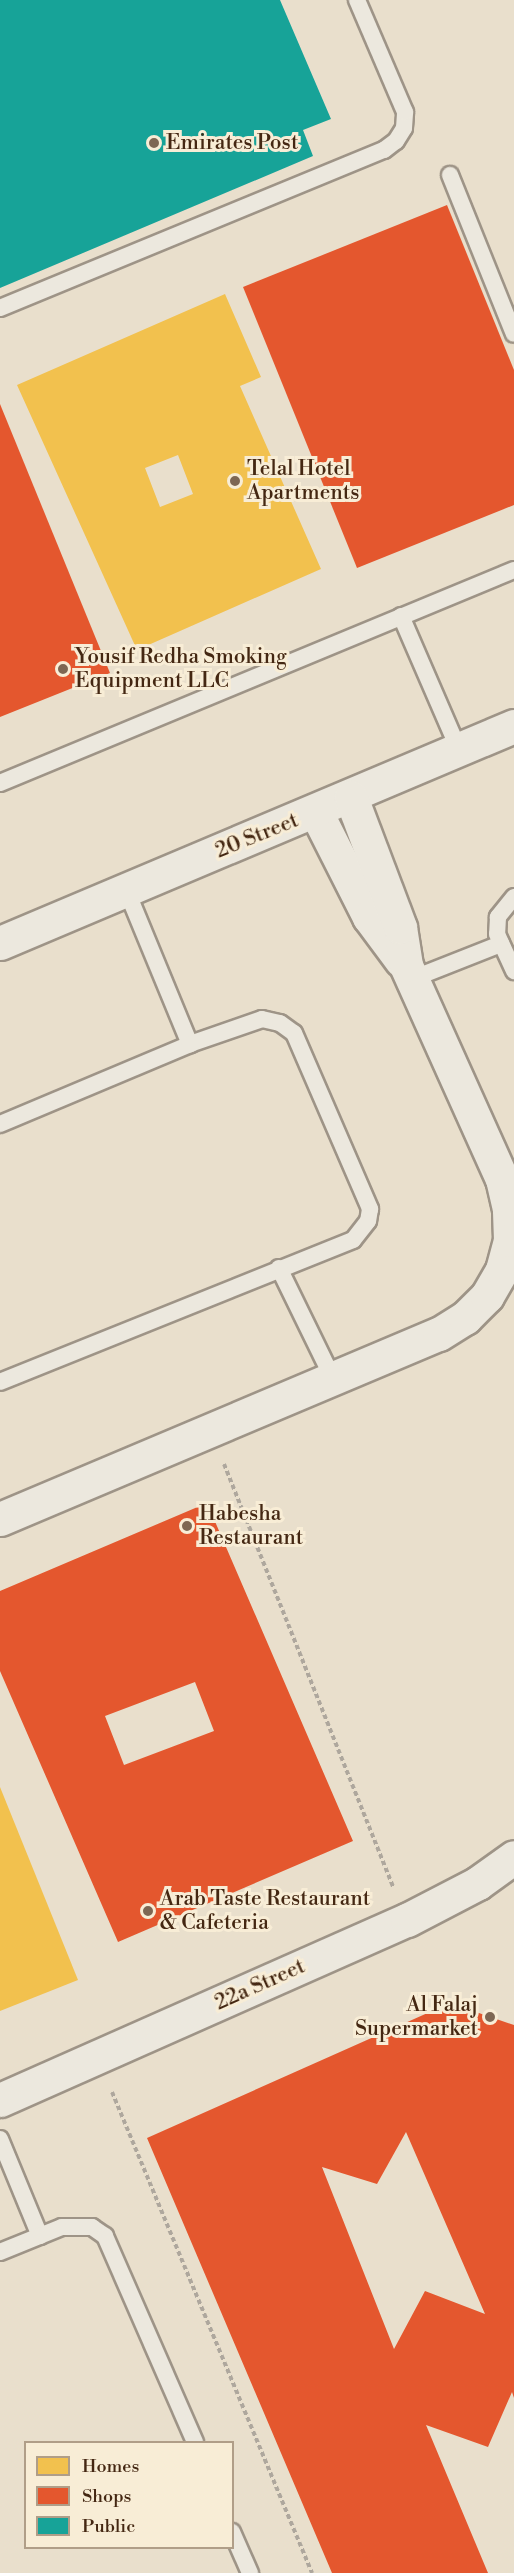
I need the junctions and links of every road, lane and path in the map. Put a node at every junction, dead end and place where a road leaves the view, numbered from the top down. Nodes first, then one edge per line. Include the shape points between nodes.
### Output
1 (357, 0) edge
2 (450, 175) dead end
3 (0, 308) edge
4 (514, 334) edge
5 (514, 570) edge
6 (401, 616) junction
7 (514, 726) edge
8 (458, 748) junction
9 (0, 783) edge
10 (351, 797) junction
11 (316, 812) junction
12 (126, 889) junction
13 (514, 897) edge
14 (0, 943) edge
15 (501, 944) junction
16 (514, 971) edge
17 (409, 972) junction
18 (190, 1044) junction
19 (0, 1124) edge
20 (279, 1268) junction
21 (334, 1381) junction
22 (0, 1382) edge
23 (211, 1431) junction
24 (0, 1519) edge
25 (513, 1861) edge
26 (407, 1920) junction
27 (98, 2057) junction
28 (0, 2100) edge
29 (0, 2139) edge
30 (40, 2236) junction
31 (0, 2252) edge
32 (195, 2441) edge
33 (234, 2537) edge
34 (250, 2573) edge
35 (312, 2573) edge

1 - 3 lane via 405,112 404,128 396,141 384,150
2 - 4 lane
5 - 6 lane
6 - 8 lane
6 - 9 lane
7 - 8 street, 20 Street
8 - 10 street, 20 Street
10 - 11 street, 20 Street
10 - 17 street via 400,927
11 - 12 street, 20 Street
11 - 17 street via 369,917
12 - 14 street, 20 Street
12 - 18 lane
13 - 15 lane via 498,917
15 - 16 lane
15 - 17 lane
17 - 21 street via 502,1179 509,1209 510,1240 502,1270 487,1296 465,1318
18 - 19 lane
18 - 20 lane via 262,1019 280,1023 294,1033 367,1197 368,1221 353,1240
20 - 21 lane
20 - 22 lane
21 - 23 street
23 - 24 street
23 - 26 path
25 - 26 street, 22a Street
26 - 27 street, 22a Street
27 - 28 street, 22a Street
27 - 35 path
29 - 30 lane
30 - 31 lane
30 - 32 lane via 78,2224 105,2235
33 - 34 lane

